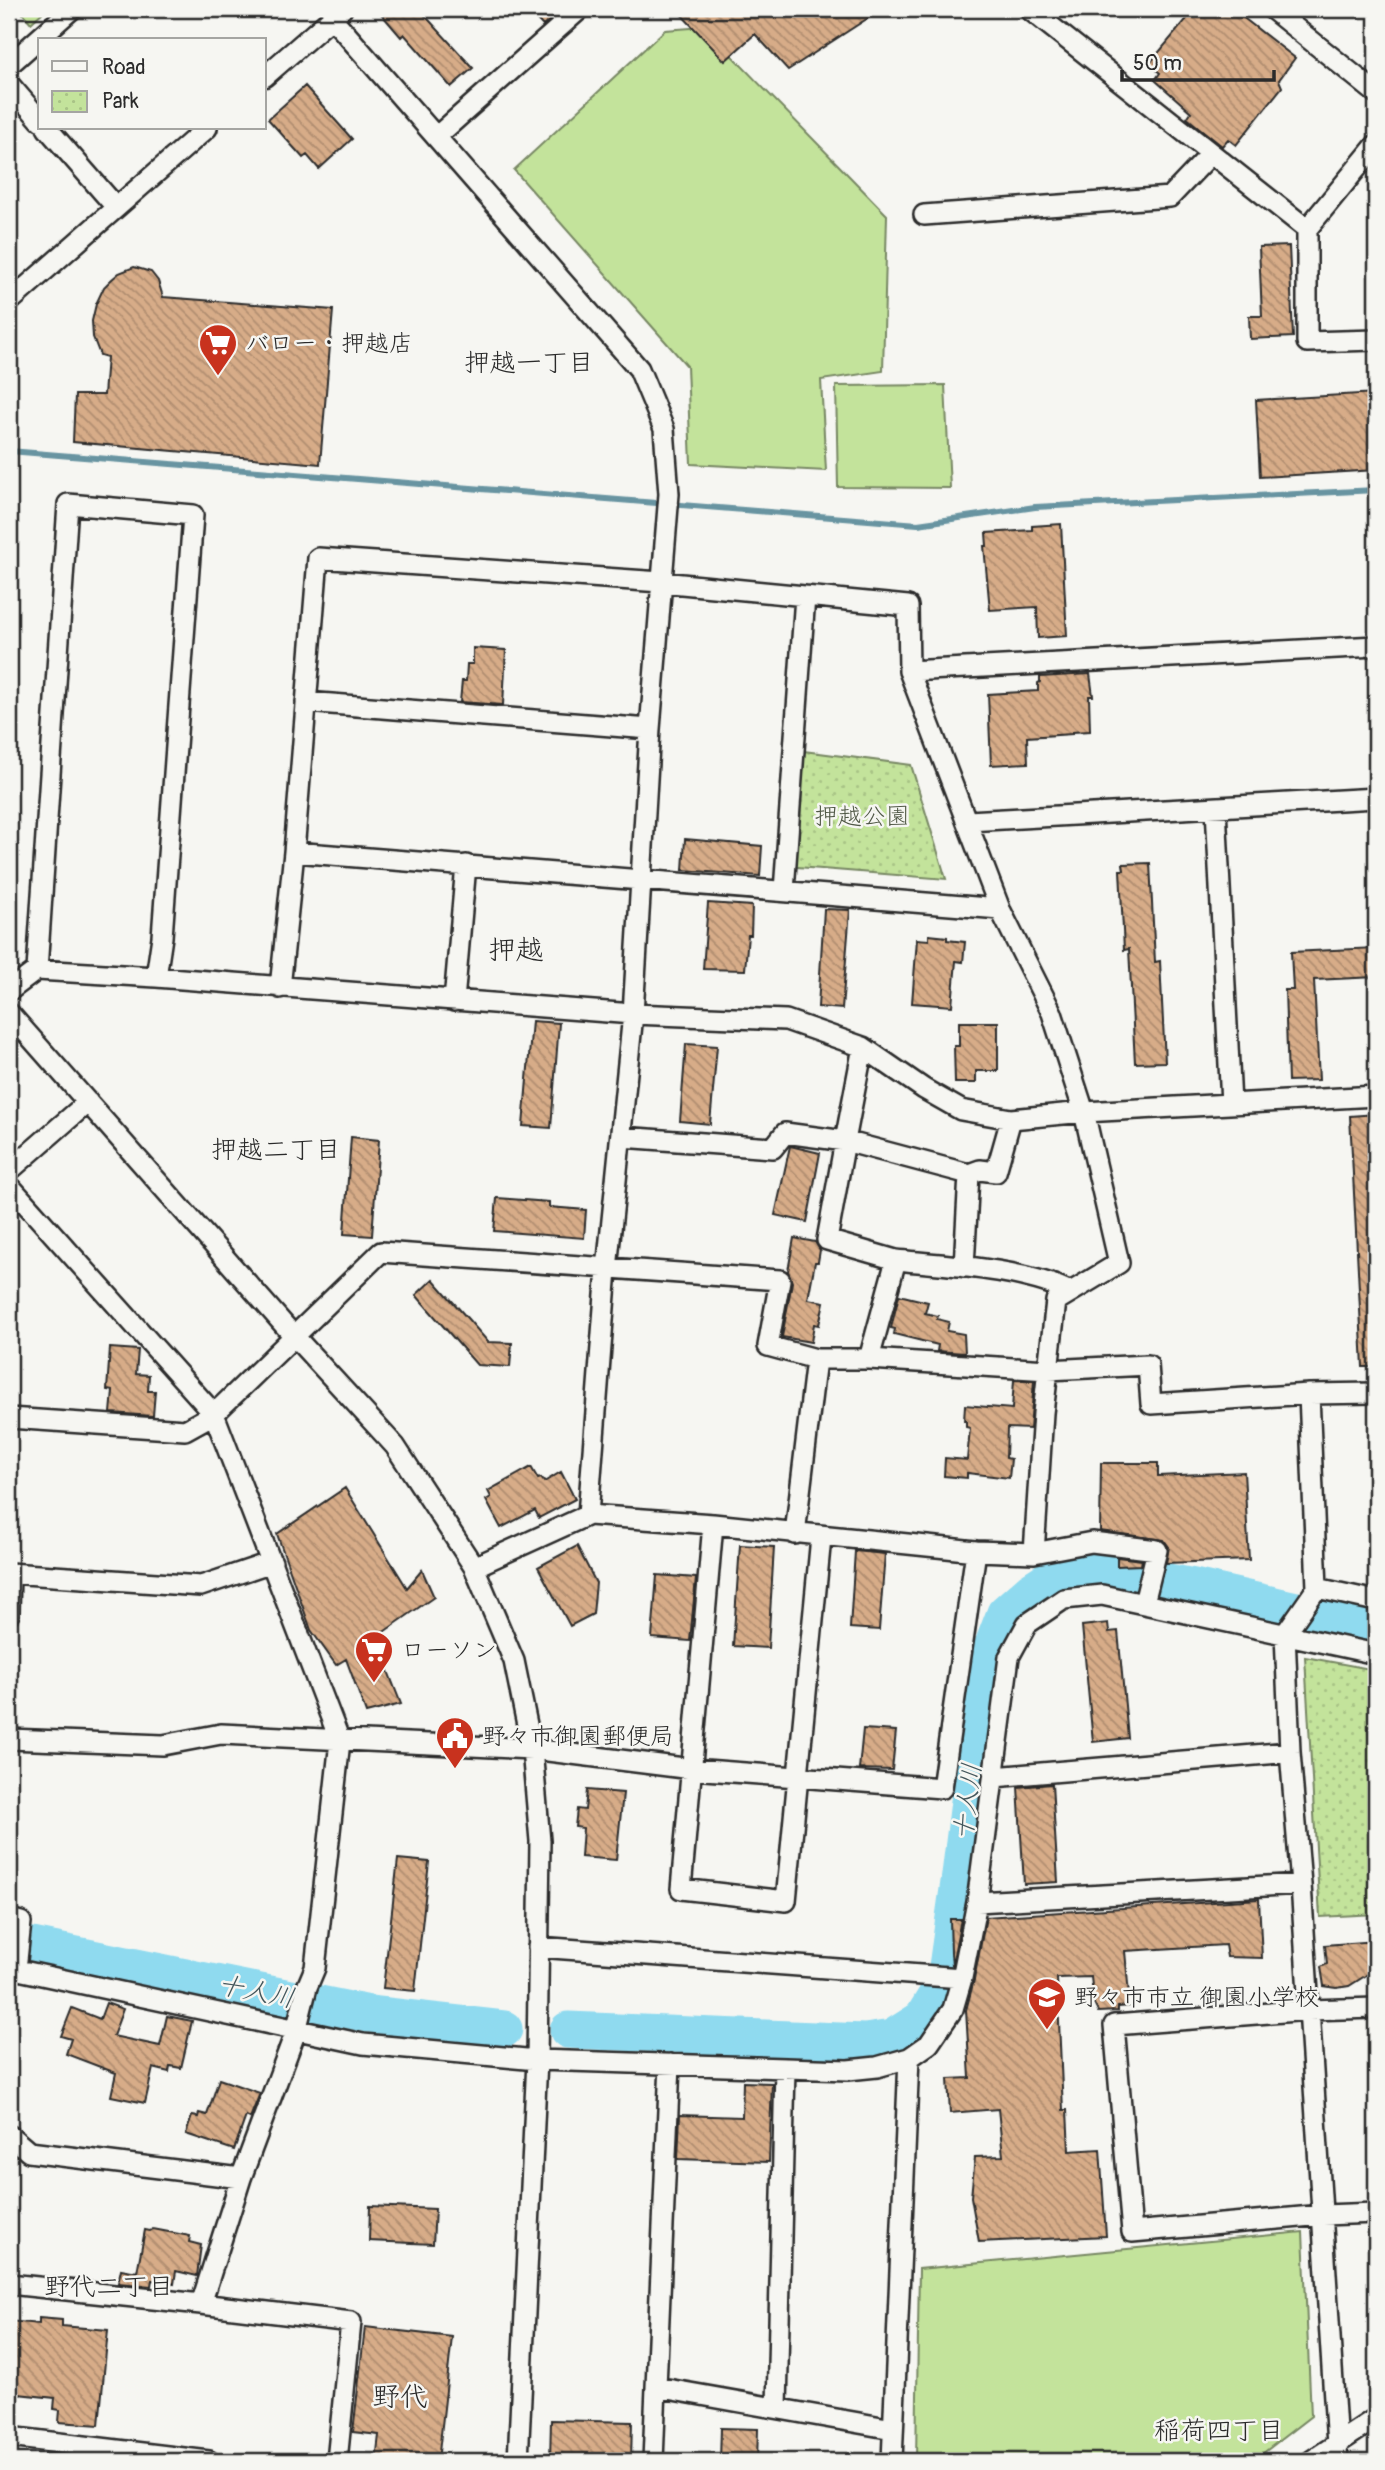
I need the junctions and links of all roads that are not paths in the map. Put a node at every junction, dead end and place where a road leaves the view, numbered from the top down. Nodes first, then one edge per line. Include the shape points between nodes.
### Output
1 (72, 9) edge
2 (580, 9) edge
3 (1029, 9) edge
4 (1272, 9) edge
5 (337, 13) edge
6 (39, 38) edge
7 (38, 39) edge
8 (9, 65) edge
9 (266, 75) edge
10 (9, 84) edge
11 (1376, 93) edge
12 (38, 118) edge
13 (49, 130) edge
14 (205, 130) edge
15 (436, 137) junction
16 (1376, 145) edge
17 (1211, 154) junction
18 (116, 207) junction
19 (924, 215) dead end
20 (1307, 229) junction
21 (9, 302) edge
22 (1376, 340) edge
23 (661, 582) junction
24 (805, 596) junction
25 (1376, 646) edge
26 (909, 671) junction
27 (306, 702) junction
28 (650, 729) junction
29 (1376, 798) edge
30 (1216, 808) junction
31 (968, 821) junction
32 (294, 852) junction
33 (466, 865) junction
34 (642, 879) junction
35 (784, 891) junction
36 (1000, 909) junction
37 (37, 970) junction
38 (156, 977) junction
39 (280, 988) junction
40 (9, 991) edge
41 (454, 1001) junction
42 (9, 1013) edge
43 (633, 1014) junction
44 (863, 1047) junction
45 (1376, 1096) edge
46 (88, 1102) junction
47 (1231, 1104) junction
48 (1084, 1112) junction
49 (1011, 1119) junction
50 (622, 1137) junction
51 (845, 1141) junction
52 (9, 1171) edge
53 (969, 1174) junction
54 (9, 1185) edge
55 (896, 1260) junction
56 (964, 1266) junction
57 (607, 1269) junction
58 (1070, 1292) junction
59 (293, 1335) junction
60 (816, 1359) junction
61 (869, 1359) junction
62 (1048, 1370) junction
63 (1376, 1393) edge
64 (1309, 1394) junction
65 (214, 1414) junction
66 (9, 1418) edge
67 (588, 1515) junction
68 (713, 1524) junction
69 (795, 1534) junction
70 (821, 1537) junction
71 (976, 1551) junction
72 (1034, 1553) junction
73 (272, 1562) junction
74 (474, 1567) junction
75 (10, 1573) edge
76 (1314, 1593) junction
77 (1145, 1598) junction
78 (1376, 1601) edge
79 (9, 1614) edge
80 (1288, 1630) junction
81 (1376, 1654) edge
82 (9, 1739) edge
83 (340, 1741) junction
84 (532, 1749) junction
85 (1290, 1752) junction
86 (692, 1769) junction
87 (798, 1777) junction
88 (994, 1777) junction
89 (1301, 1884) junction
90 (977, 1902) junction
91 (14, 1926) edge
92 (538, 1947) junction
93 (12, 1964) edge
94 (956, 1978) junction
95 (1376, 2008) edge
96 (1309, 2010) junction
97 (298, 2025) junction
98 (909, 2058) junction
99 (537, 2060) junction
100 (670, 2064) junction
101 (785, 2068) junction
102 (9, 2135) edge
103 (241, 2178) junction
104 (1376, 2213) edge
105 (1323, 2215) junction
106 (9, 2284) edge
107 (201, 2304) junction
108 (656, 2387) junction
109 (777, 2408) junction
110 (1376, 2418) edge
111 (893, 2428) junction
112 (9, 2437) edge
113 (1337, 2452) edge
114 (174, 2458) edge
115 (209, 2461) edge
116 (337, 2461) edge
117 (518, 2461) edge
118 (653, 2461) edge
119 (892, 2461) edge
120 (1311, 2461) edge

1 - 6 street
2 - 15 street
3 - 17 street
4 - 11 street
5 - 9 street
5 - 15 street
7 - 8 street
10 - 12 street
13 - 18 street
14 - 18 street
15 - 23 street via 639,369 664,429 668,504
16 - 20 street
17 - 19 street via 1170,197
17 - 20 street
18 - 21 street
20 - 22 street via 1307,342
23 - 24 street
23 - 27 street via 318,558
23 - 28 street
24 - 26 street via 908,606
24 - 35 street
25 - 26 street
26 - 31 street
27 - 28 street
27 - 32 street
28 - 34 street
29 - 30 street
30 - 31 street
30 - 47 street
31 - 36 street
32 - 33 street
32 - 39 street
33 - 34 street
33 - 41 street
34 - 35 street
34 - 43 street
35 - 36 street
36 - 48 street via 1052,1013
37 - 38 street
37 - 38 street via 68,504 193,515
37 - 40 street
38 - 39 street
39 - 41 street
41 - 43 street
42 - 46 street
43 - 44 street via 786,1020
43 - 50 street
44 - 49 street via 961,1110
44 - 51 street
45 - 47 street
46 - 52 street
46 - 59 street
47 - 48 street
48 - 49 street
48 - 58 street via 1119,1263
49 - 53 street via 996,1172
50 - 51 street via 772,1148 785,1133
50 - 57 street
51 - 53 street
51 - 55 street via 827,1240
53 - 56 street
54 - 65 street
55 - 56 street
55 - 61 street
56 - 58 street via 1053,1284
57 - 59 street via 381,1252
57 - 60 street via 780,1280 768,1346
57 - 67 street
58 - 62 street via 1056,1301
59 - 65 street
59 - 74 street via 395,1446
60 - 61 street
60 - 69 street
61 - 62 street
62 - 64 street via 1148,1365 1151,1404
62 - 72 street
63 - 64 street
64 - 76 street
65 - 66 street via 184,1430
65 - 73 street
67 - 68 street
67 - 74 street
68 - 69 street
68 - 86 street
69 - 70 street
70 - 71 street
70 - 87 street
71 - 72 street
71 - 87 street via 942,1788
72 - 77 street via 1091,1542 1157,1550
73 - 75 street via 201,1586
73 - 83 street
74 - 84 street via 514,1661
75 - 79 street
76 - 78 street
76 - 80 street
77 - 80 street
77 - 88 street via 1101,1595 1064,1599 1027,1624 1009,1657
80 - 81 street
80 - 85 street
82 - 83 street via 163,1745 221,1734
83 - 84 street
83 - 97 street via 315,1968
84 - 86 street
84 - 92 street via 540,1841
85 - 88 street
85 - 89 street
86 - 87 street
86 - 87 street via 681,1889 786,1901
88 - 90 street
89 - 90 street
89 - 96 street
90 - 94 street
91 - 93 street
92 - 94 street
92 - 99 street
93 - 97 street
94 - 98 street via 953,2009 929,2043
95 - 96 street
96 - 105 street
96 - 105 street via 1114,2025 1132,2232
97 - 99 street via 363,2044
97 - 103 street
98 - 101 street via 848,2070
98 - 111 street
99 - 100 street
99 - 117 street
100 - 101 street
100 - 108 street
101 - 109 street
102 - 103 street via 29,2152
103 - 107 street
104 - 105 street
105 - 113 street
106 - 107 street
107 - 116 street via 351,2322
108 - 109 street
108 - 118 street
109 - 111 street
110 - 113 street
111 - 119 street
112 - 114 street
113 - 120 street
114 - 115 street

